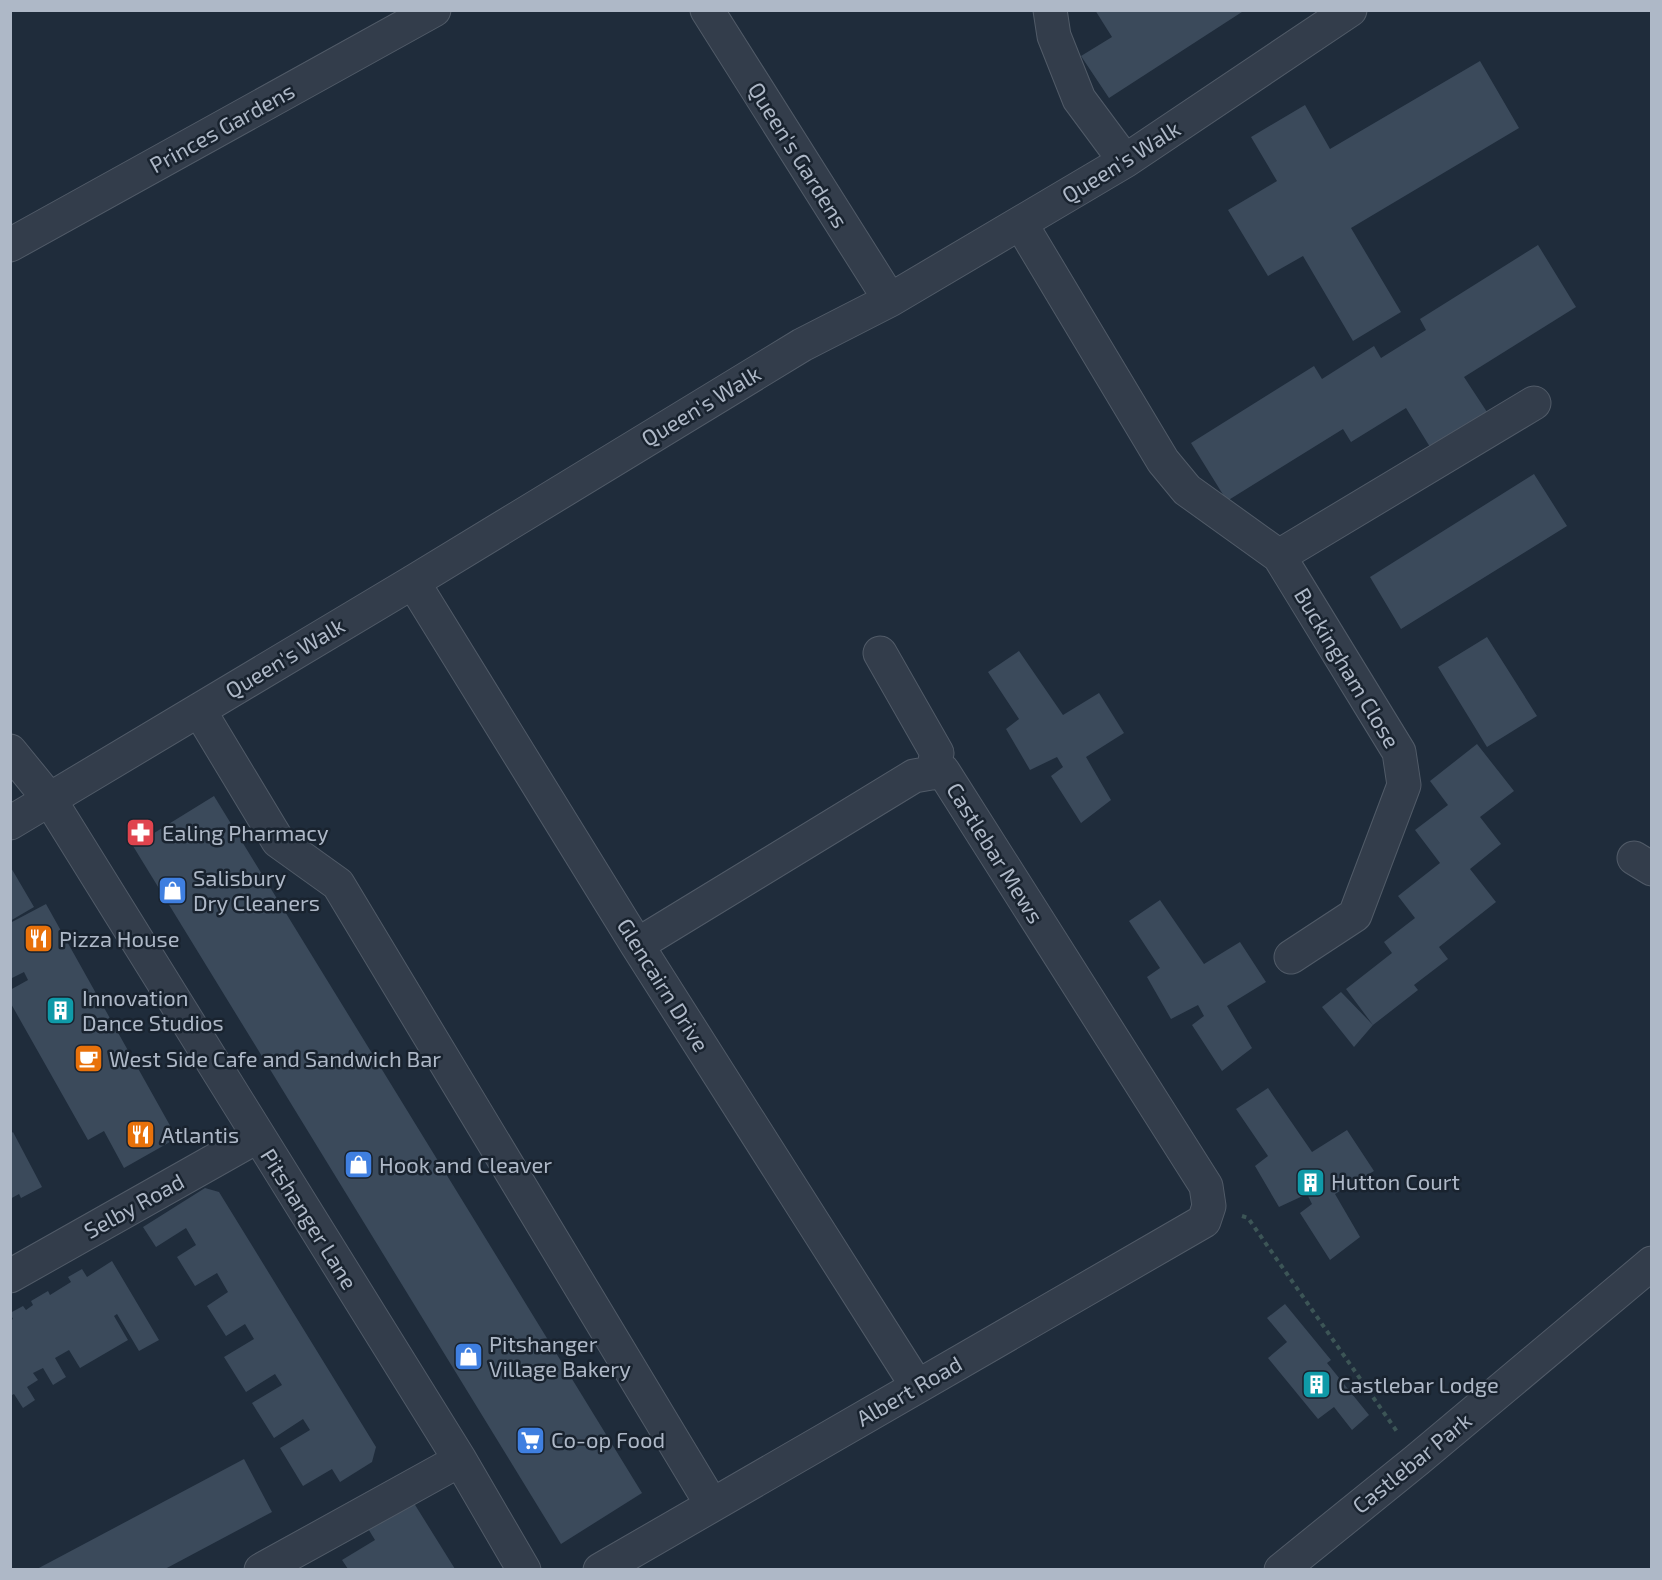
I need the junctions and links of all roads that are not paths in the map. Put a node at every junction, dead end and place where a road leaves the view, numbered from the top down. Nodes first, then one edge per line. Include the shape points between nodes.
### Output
1 (434, 10) edge
2 (707, 10) edge
3 (1050, 10) edge
4 (1350, 10) edge
5 (1125, 161) junction
6 (1021, 224) junction
7 (10, 245) edge
8 (890, 300) junction
9 (1534, 404) dead end
10 (1280, 556) junction
11 (413, 582) junction
12 (880, 653) dead end
13 (198, 710) junction
14 (10, 751) edge
15 (932, 774) junction
16 (50, 800) junction
17 (10, 823) edge
18 (637, 945) junction
19 (1292, 957) dead end
20 (258, 1136) junction
21 (1209, 1206) joint
22 (1652, 1263) edge
23 (10, 1276) edge
24 (917, 1386) junction
25 (460, 1460) junction
26 (712, 1505) junction
27 (261, 1569) edge
28 (524, 1569) edge
29 (600, 1569) edge
30 (1281, 1569) edge

1 - 7 street, Princes Gardens
2 - 8 street, Queen's Gardens
3 - 5 street via 1054,36 1079,99
4 - 5 street, Queen's Walk
5 - 6 street, Queen's Walk
6 - 8 street, Queen's Walk
6 - 10 street, Buckingham Close via 1163,461 1187,490
8 - 11 street, Queen's Walk via 802,345
9 - 10 street
10 - 19 street, Buckingham Close via 1399,752 1404,785 1355,915
11 - 13 street, Queen's Walk
11 - 18 street, Glencairn Drive
12 - 15 street via 937,753
13 - 16 street, Queen's Walk
13 - 26 street via 278,842 338,884
14 - 16 street, Pitshanger Lane
15 - 18 street, Castlebar Mews via 914,777
15 - 21 street, Castlebar Mews via 943,771 1206,1186
16 - 17 street, Queen's Walk
16 - 20 street, Pitshanger Lane
18 - 24 street, Glencairn Drive
20 - 23 street, Selby Road
20 - 25 street, Pitshanger Lane
21 - 24 street, Albert Road via 1204,1221
22 - 30 street, Castlebar Park
24 - 26 street, Albert Road
25 - 27 street
25 - 28 street, Pitshanger Lane
26 - 29 street, Albert Road

